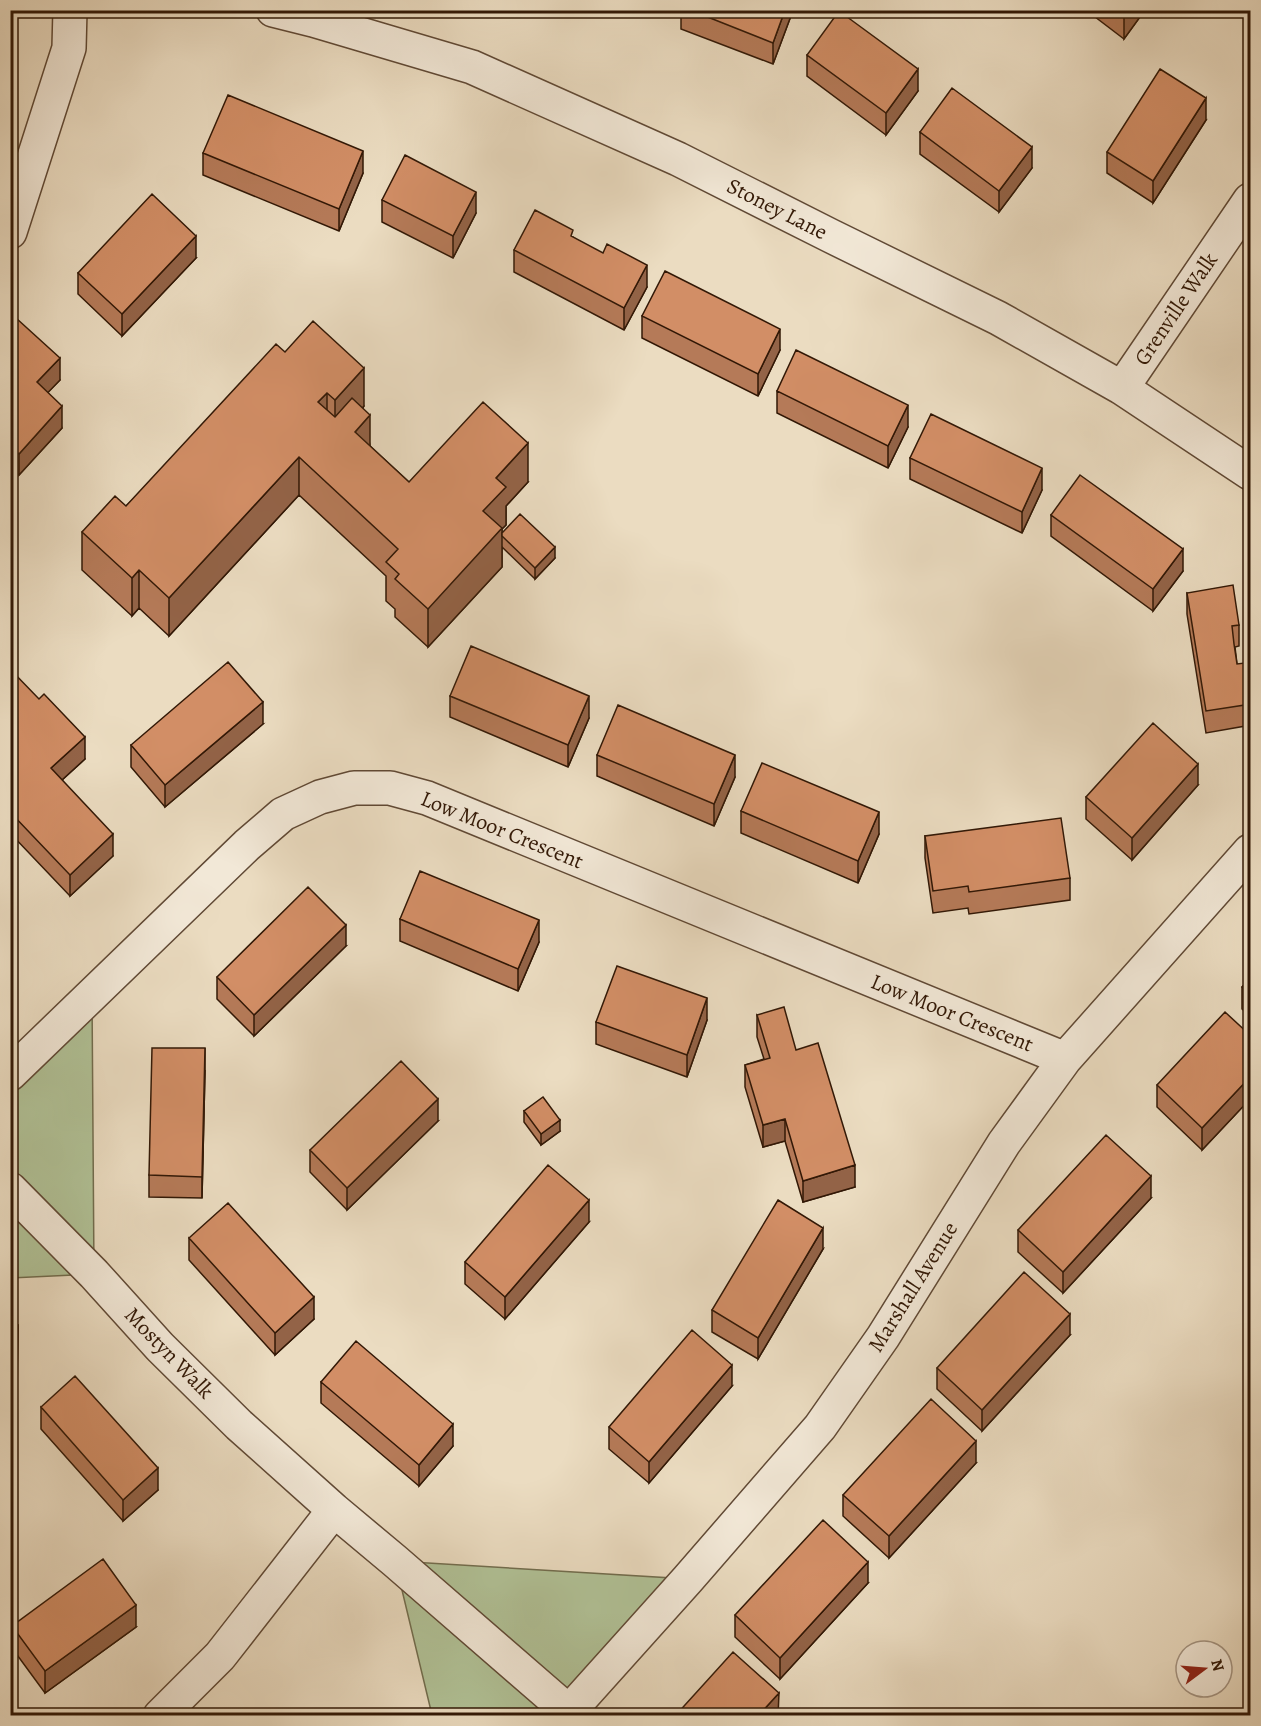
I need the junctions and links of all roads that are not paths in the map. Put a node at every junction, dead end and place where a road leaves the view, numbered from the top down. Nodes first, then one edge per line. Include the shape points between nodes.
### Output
1 (70, 10) edge
2 (273, 10) edge
3 (1251, 200) edge
4 (10, 232) edge
5 (1122, 388) junction
6 (1251, 474) edge
7 (1251, 851) edge
8 (1065, 1059) junction
9 (10, 1074) edge
10 (10, 1189) edge
11 (334, 1510) junction
12 (567, 1714) edge
13 (160, 1716) edge

1 - 4 street via 69,48
2 - 5 street, Stoney Lane via 472,67 678,159 998,318
3 - 5 street, Grenville Walk
5 - 6 street, Stoney Lane
7 - 8 street, Marshall Avenue
8 - 9 street, Low Moor Crescent via 427,798 390,788 354,788 320,797 284,814
8 - 12 street, Marshall Avenue via 1004,1143 883,1337 820,1426
10 - 11 street, Mostyn Walk via 160,1347
11 - 12 street, Mostyn Walk
11 - 13 street via 220,1656

